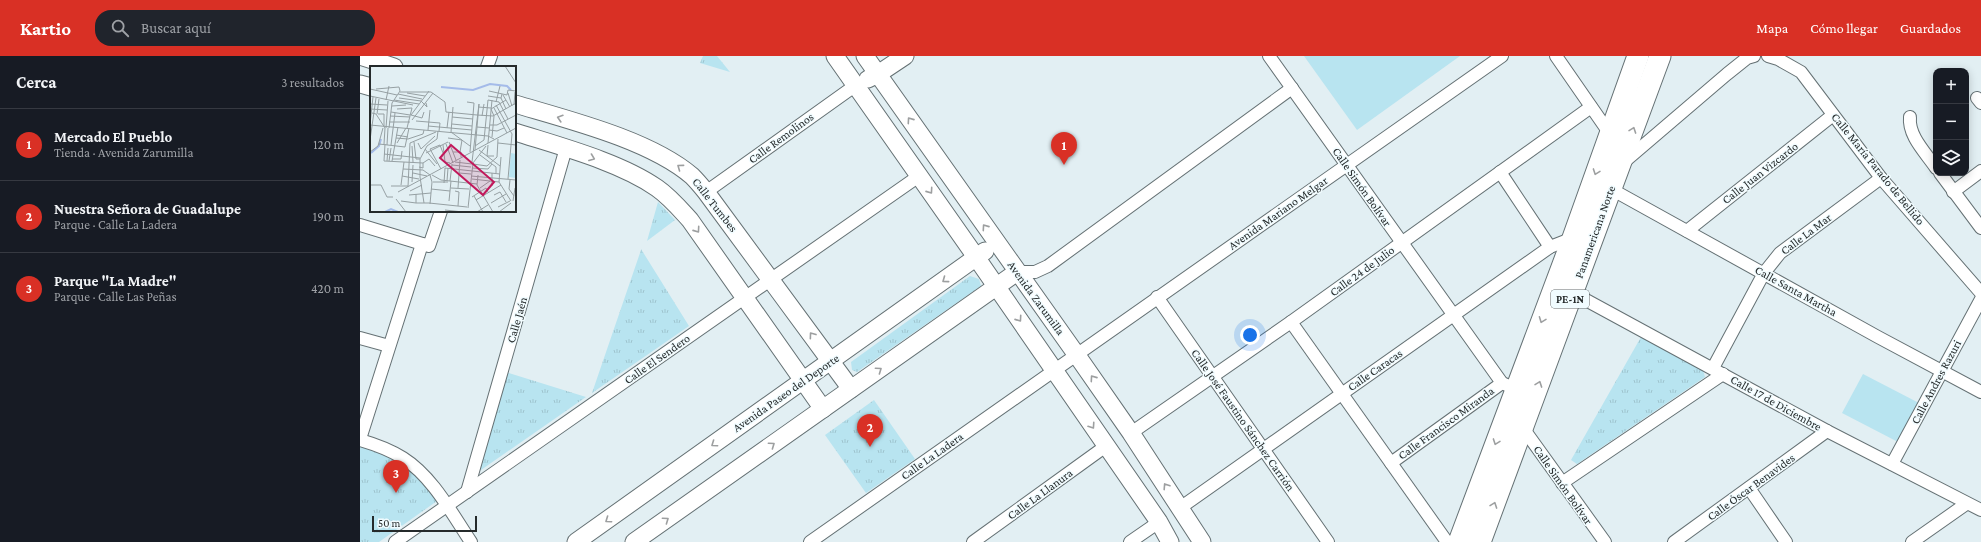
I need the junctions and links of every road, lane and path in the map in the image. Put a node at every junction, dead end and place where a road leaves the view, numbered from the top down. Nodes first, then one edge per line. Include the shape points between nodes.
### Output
1 (360, 56) edge
2 (491, 56) edge
3 (835, 56) edge
4 (865, 56) edge
5 (905, 56) edge
6 (1269, 56) edge
7 (1502, 56) edge
8 (1556, 56) edge
9 (1638, 56) edge
10 (1660, 56) edge
11 (1754, 56) edge
12 (1768, 56) edge
13 (391, 66) edge
14 (487, 66) edge
15 (878, 74) junction
16 (360, 84) edge
17 (856, 85) junction
18 (370, 87) edge
19 (1292, 88) junction
20 (516, 104) edge
21 (1591, 107) junction
22 (1833, 114) junction
23 (1910, 118) dead end
24 (516, 132) edge
25 (1610, 134) junction
26 (566, 148) junction
27 (1346, 164) junction
28 (1933, 164) edge
29 (1619, 167) junction
30 (1981, 171) edge
31 (1500, 172) junction
32 (920, 176) junction
33 (1942, 176) edge
34 (1881, 178) junction
35 (1611, 189) junction
36 (706, 192) junction
37 (1953, 192) junction
38 (441, 212) edge
39 (360, 225) edge
40 (1981, 228) edge
41 (1687, 230) junction
42 (1573, 238) junction
43 (996, 242) junction
44 (1401, 242) junction
45 (425, 245) junction
46 (1550, 246) junction
47 (976, 257) junction
48 (1017, 272) junction
49 (1764, 273) junction
50 (771, 280) junction
51 (997, 286) junction
52 (1573, 293) junction
53 (1981, 293) edge
54 (1157, 297) junction
55 (744, 298) junction
56 (1981, 299) edge
57 (1453, 315) junction
58 (1291, 322) junction
59 (360, 338) edge
60 (389, 346) junction
61 (1076, 354) junction
62 (831, 361) junction
63 (1054, 370) junction
64 (1718, 371) junction
65 (1942, 372) junction
66 (1212, 376) junction
67 (804, 381) junction
68 (1509, 386) junction
69 (852, 389) junction
70 (1981, 392) edge
71 (1342, 394) junction
72 (823, 409) junction
73 (1523, 428) junction
74 (1827, 431) junction
75 (1131, 433) junction
76 (360, 439) edge
77 (1106, 446) junction
78 (1263, 449) junction
79 (1390, 463) junction
80 (1892, 464) junction
81 (1562, 483) junction
82 (1749, 488) junction
83 (467, 492) junction
84 (1966, 504) junction
85 (446, 506) junction
86 (1180, 508) junction
87 (1981, 510) edge
88 (1158, 522) junction
89 (818, 540) edge
90 (1600, 540) edge
91 (395, 542) edge
92 (471, 542) edge
93 (576, 542) edge
94 (634, 542) edge
95 (974, 542) edge
96 (1130, 542) edge
97 (1170, 542) edge
98 (1202, 542) edge
99 (1328, 542) edge
100 (1446, 542) edge
101 (1459, 542) edge
102 (1480, 542) edge
103 (1674, 542) edge
104 (1786, 542) edge
105 (1912, 542) edge

1 - 13 main road
2 - 14 street
3 - 17 main road, Avenida Zarumilla
4 - 15 main road, Avenida Zarumilla
5 - 15 main road
6 - 19 street, Calle Simón Bolívar
7 - 27 street, Avenida Mariano Melgar
8 - 21 street
9 - 25 highway, Panamericana Norte / PE-1N
29 -> 10 highway, Panamericana Norte / PE-1N
11 - 29 street via 1747,58 1727,74
12 - 22 street, Calle María Parado de Bellido via 1801,72
15 - 17 main road
43 -> 15 main road, Avenida Zarumilla
16 - 18 main road
17 - 32 main road, Avenida Zarumilla
17 - 36 street, Calle Remolinos
19 - 27 street, Calle Simón Bolívar
19 - 48 street via 1048,266 1035,272
36 -> 20 main road, Calle Tumbes via 674,163 653,152 576,122
21 - 25 street
21 - 31 street, Calle 24 de Julio
22 - 34 street, Calle María Parado de Bellido
22 - 41 street, Calle Juan Vizcardo
23 - 28 street via 1912,134
24 - 26 main road
25 -> 42 highway, Panamericana Norte / PE-1N
26 -> 55 main road via 642,179 675,203 690,220
26 - 83 street, Calle Jaén
27 - 44 street, Calle Simón Bolívar
27 - 54 street, Avenida Mariano Melgar
29 - 35 highway, Panamericana Norte / PE-1N
30 - 37 street
31 - 44 street, Calle 24 de Julio
31 - 46 street
32 -> 47 main road, Avenida Zarumilla
32 - 50 street, Calle El Sendero
33 - 37 street
34 - 49 street, Calle La Mar via 1780,253
34 - 53 street, Calle María Parado de Bellido
35 - 41 street, Calle Santa Martha
35 - 52 highway, Panamericana Norte / PE-1N
36 - 50 main road, Calle Tumbes
37 - 40 street
38 - 45 street
39 - 45 street
41 - 49 street, Calle Santa Martha
42 - 46 street, Calle Caracas
42 -> 68 highway, Panamericana Norte / PE-1N
43 - 47 main road, Avenida Paseo del Deporte
43 - 48 main road, Avenida Zarumilla
44 - 57 street, Calle Simón Bolívar
44 - 58 street, Calle 24 de Julio
45 - 60 street
46 - 57 street, Calle Caracas
47 - 51 main road, Avenida Zarumilla
47 -> 62 main road, Avenida Paseo del Deporte
48 - 51 main road
48 - 61 main road, Avenida Zarumilla
49 - 64 street, Calle La Mar
49 - 65 street, Calle Santa Martha
50 - 55 street, Calle El Sendero
62 -> 50 main road, Calle Tumbes
51 -> 63 main road, Avenida Zarumilla
69 -> 51 main road
52 - 64 street, Calle 17 de Diciembre
73 -> 52 highway, Panamericana Norte / PE-1N
54 - 61 street, Avenida Mariano Melgar
54 - 66 street, Calle José Faustino Sánchez Carrión
55 - 67 main road
55 - 83 street, Calle El Sendero
56 - 65 street, Calle Andres Razuri
57 - 68 street, Calle Simón Bolívar
57 - 71 street, Calle Caracas
58 - 66 street, Calle 24 de Julio
58 - 71 street
59 - 60 street
60 - 76 street
61 - 63 street, Avenida Mariano Melgar
75 -> 61 main road, Avenida Zarumilla
62 - 67 main road, Avenida Paseo del Deporte
62 - 69 main road, Calle Tumbes
63 -> 77 main road, Avenida Zarumilla
63 - 89 street, Calle La Ladera
64 - 74 street, Calle 17 de Diciembre
64 - 81 street, Calle La Mar
65 - 70 street, Calle Santa Martha
65 - 80 street, Calle Andres Razuri
66 - 75 street, Calle 24 de Julio
66 - 78 street, Calle José Faustino Sánchez Carrión
67 - 72 main road
67 -> 93 main road, Avenida Paseo del Deporte
68 - 79 street, Calle Francisco Miranda
68 -> 101 highway, Panamericana Norte / PE-1N
69 - 72 main road
71 - 78 street, Calle Caracas
71 - 79 street
94 -> 72 main road
73 - 81 street, Calle Simón Bolívar
102 -> 73 highway, Panamericana Norte / PE-1N
74 - 80 street, Calle 17 de Diciembre
74 - 82 street, Calle Óscar Benavides
86 -> 75 main road, Avenida Zarumilla
76 - 85 street via 403,458 432,486
77 - 88 main road, Avenida Zarumilla
77 - 95 street, Calle La Llanura
78 - 86 street, Calle Caracas
78 - 99 street, Calle José Faustino Sánchez Carrión
79 - 100 street
80 - 84 street, Calle 17 de Diciembre
81 - 90 street, Calle Simón Bolívar
82 - 103 street, Calle Óscar Benavides
82 - 104 street
83 - 85 street, Calle El Sendero
84 - 87 street, Calle 17 de Diciembre
84 - 105 street
85 - 91 street, Calle El Sendero
85 - 92 street
86 - 98 main road, Avenida Zarumilla
88 - 96 street
88 - 97 main road, Avenida Zarumilla

